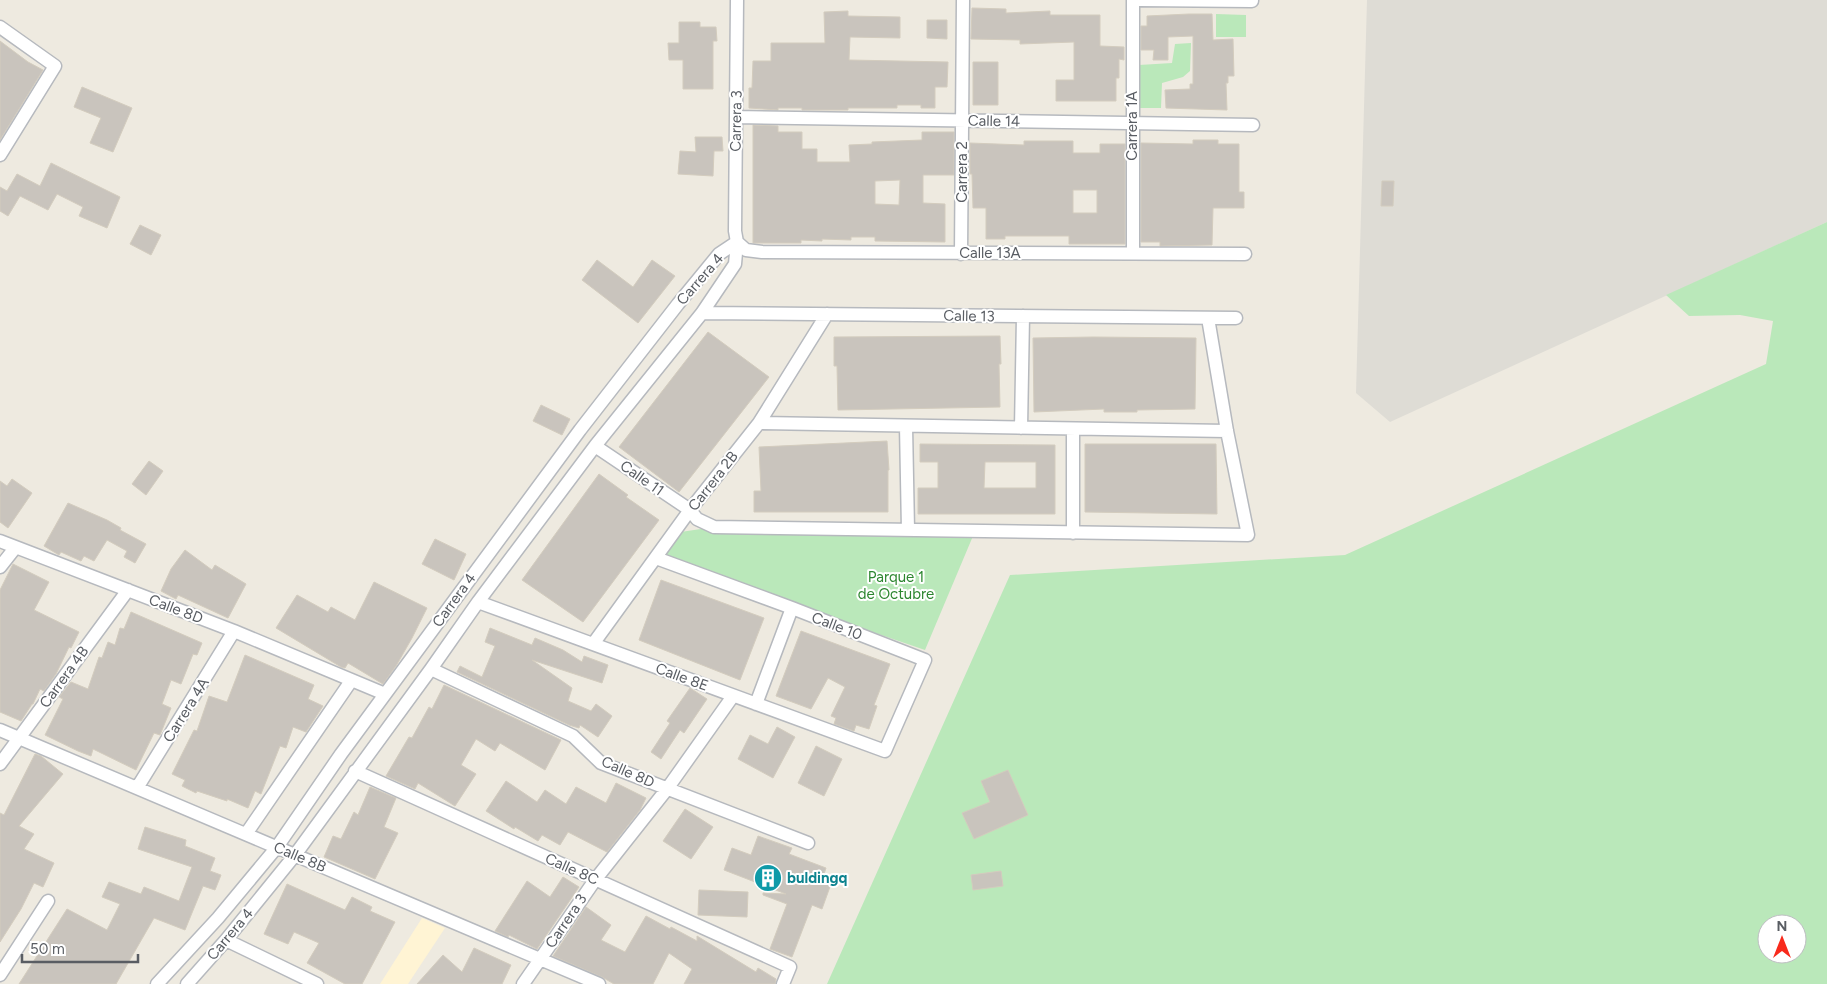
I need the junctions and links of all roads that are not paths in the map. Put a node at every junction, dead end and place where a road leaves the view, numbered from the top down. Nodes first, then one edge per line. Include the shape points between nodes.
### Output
1 (738, 0) edge
2 (963, 0) edge
3 (1133, 0) edge
4 (1140, 0) edge
5 (1252, 2) dead end
6 (0, 27) edge
7 (736, 117) junction
8 (962, 121) junction
9 (1132, 123) junction
10 (1253, 126) dead end
11 (0, 155) edge
12 (737, 242) junction
13 (1133, 253) junction
14 (961, 254) junction
15 (1245, 254) dead end
16 (702, 313) junction
17 (827, 314) junction
18 (1023, 316) junction
19 (1208, 318) junction
20 (1236, 318) dead end
21 (758, 423) junction
22 (906, 426) junction
23 (1021, 428) junction
24 (1073, 428) junction
25 (1228, 431) junction
26 (595, 446) junction
27 (690, 510) junction
28 (908, 530) junction
29 (1073, 533) junction
30 (0, 541) edge
31 (15, 548) junction
32 (656, 558) junction
33 (0, 567) edge
34 (128, 590) junction
35 (478, 602) junction
36 (792, 608) junction
37 (234, 631) junction
38 (593, 644) junction
39 (431, 669) junction
40 (351, 681) junction
41 (385, 694) junction
42 (733, 696) junction
43 (756, 704) junction
44 (0, 730) edge
45 (19, 738) junction
46 (886, 751) joint
47 (0, 764) edge
48 (355, 771) junction
49 (137, 788) junction
50 (667, 789) junction
51 (246, 834) junction
52 (808, 843) dead end
53 (277, 847) junction
54 (295, 855) junction
55 (595, 880) junction
56 (48, 901) dead end
57 (226, 940) junction
58 (541, 959) junction
59 (0, 975) edge
60 (157, 984) edge
61 (187, 984) edge
62 (317, 984) edge
63 (523, 984) edge
64 (599, 984) edge
65 (783, 984) edge

1 - 7 street, Carrera 3
2 - 8 street, Carrera 2
3 - 9 street, Carrera 1A
4 - 5 street
6 - 11 street via 55,66
7 - 8 street, Calle 14
7 - 12 street, Carrera 3
8 - 9 street, Calle 14
8 - 14 street, Carrera 2
9 - 10 street, Calle 14
9 - 13 street, Carrera 1A
12 - 14 street, Calle 13A via 746,250 762,252
12 - 16 street, Carrera 4 via 735,264
12 - 41 street, Carrera 4 via 719,254 678,304 580,430
13 - 14 street, Calle 13A
13 - 15 street, Calle 13A
16 - 17 street, Calle 13
16 - 26 street, Carrera 4
17 - 18 street, Calle 13
17 - 21 street, Carrera 2B
18 - 19 street, Calle 13
18 - 23 street
19 - 20 street, Calle 13
19 - 25 street
21 - 22 street
21 - 27 street, Carrera 2B
22 - 23 street
22 - 28 street
23 - 24 street
24 - 25 street
24 - 29 street
25 - 29 street, Calle 11 via 1248,536
26 - 27 street, Calle 11
26 - 35 street, Carrera 4
27 - 28 street, Calle 11 via 697,519 714,527
27 - 32 street, Carrera 2B
28 - 29 street, Calle 11
30 - 31 street, Calle 8D
31 - 33 street
31 - 34 street, Calle 8D
32 - 36 street, Calle 10
32 - 38 street, Carrera 2B
34 - 37 street, Calle 8D
34 - 45 street, Carrera 4B
35 - 38 street, Calle 8E
35 - 39 street, Carrera 4
36 - 43 street
36 - 46 street, Calle 10 via 925,660
37 - 40 street, Calle 8D
37 - 49 street, Carrera 4A
38 - 42 street, Calle 8E
39 - 48 street, Carrera 4
39 - 50 street, Calle 8D via 573,736 601,763
40 - 41 street, Calle 8D
40 - 51 street
41 - 53 street, Carrera 4
42 - 43 street, Calle 8E
42 - 50 street, Carrera 3
43 - 46 street, Calle 8E
44 - 45 street, Calle 8B
45 - 47 street, Carrera 4B
45 - 49 street, Calle 8B
48 - 54 street, Carrera 4
48 - 55 street, Calle 8C
49 - 51 street, Calle 8B
50 - 52 street, Calle 8D
50 - 55 street, Carrera 3
51 - 53 street, Calle 8B
53 - 54 street, Calle 8B
53 - 60 street, Carrera 4
54 - 57 street, Carrera 4
54 - 58 street, Calle 8B
55 - 58 street, Carrera 3
55 - 65 street, Calle 8C via 790,967
56 - 59 street
57 - 61 street, Carrera 4
57 - 62 street
58 - 63 street, Carrera 3
58 - 64 street, Calle 8B

